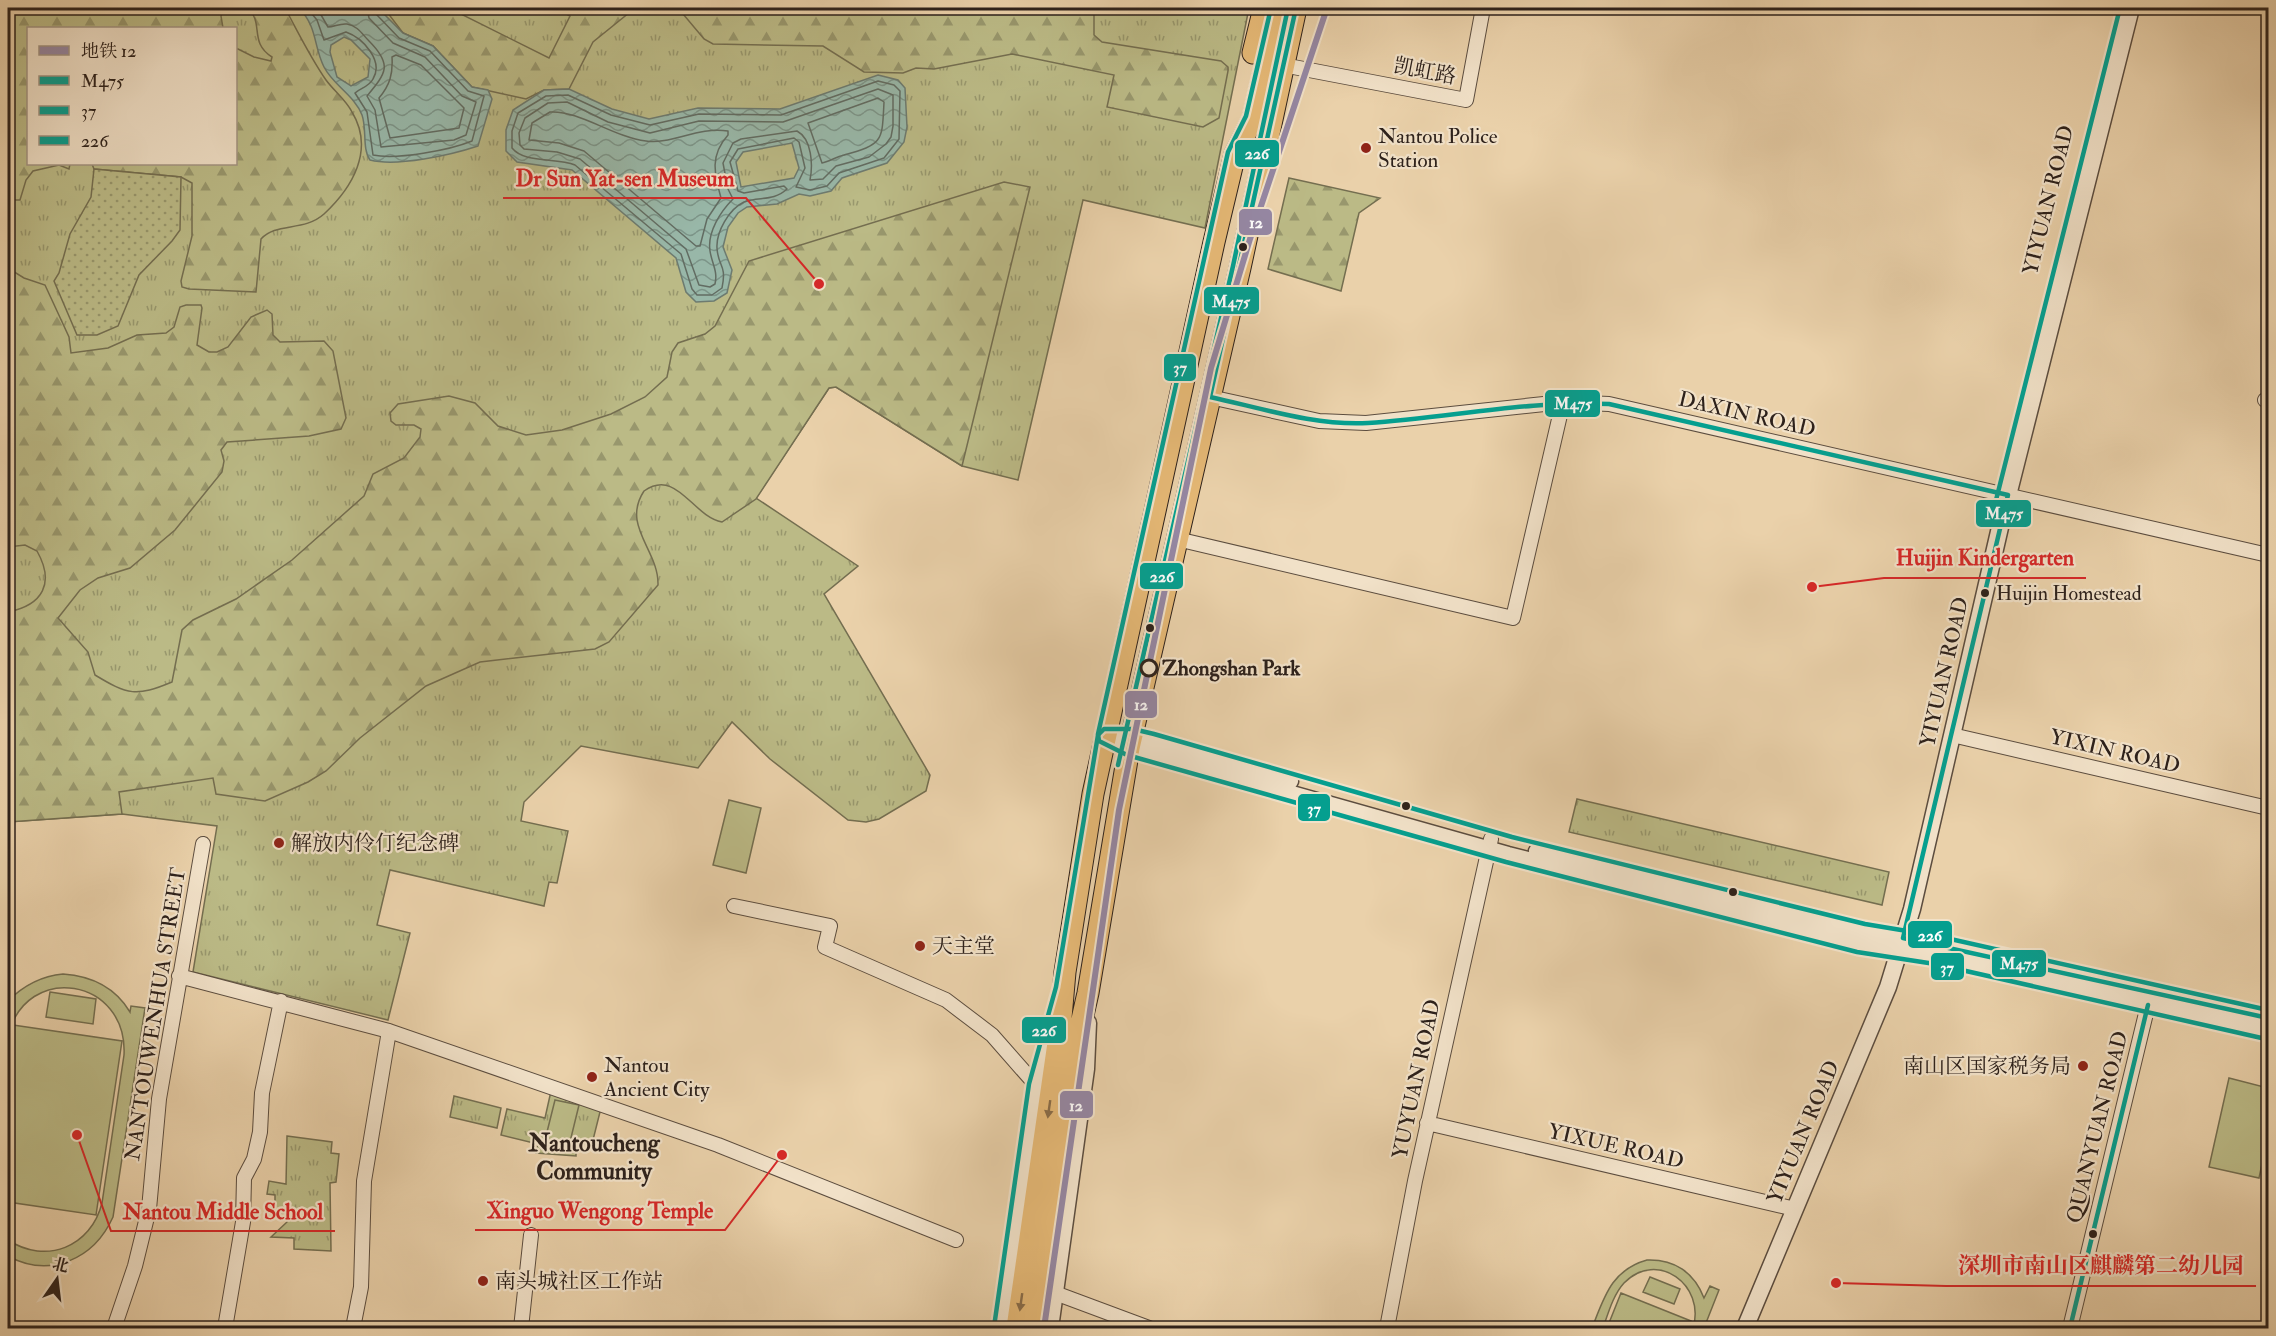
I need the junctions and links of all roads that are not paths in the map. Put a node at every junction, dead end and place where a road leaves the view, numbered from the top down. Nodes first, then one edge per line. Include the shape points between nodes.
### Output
1 (1264, 8) edge
2 (1279, 8) edge
3 (1296, 8) edge
4 (1484, 8) edge
5 (2120, 8) edge
6 (2131, 8) edge
7 (1283, 66) junction
8 (1235, 154) junction
9 (1262, 160) junction
10 (1210, 397) junction
11 (1563, 402) junction
12 (2003, 494) junction
13 (1177, 539) junction
14 (2268, 555) edge
15 (1952, 735) junction
16 (1105, 736) junction
17 (1130, 742) junction
18 (2268, 808) edge
19 (203, 844) dead end
20 (1489, 844) junction
21 (734, 906) dead end
22 (1896, 944) junction
23 (179, 976) junction
24 (1063, 989) junction
25 (1088, 993) junction
26 (281, 1001) junction
27 (2148, 1005) junction
28 (2268, 1018) edge
29 (389, 1030) junction
30 (2268, 1032) edge
31 (1036, 1086) junction
32 (1427, 1123) junction
33 (1058, 1160) junction
34 (1071, 1178) junction
35 (1790, 1208) junction
36 (531, 1235) dead end
37 (956, 1240) dead end
38 (1054, 1293) junction
39 (114, 1329) edge
40 (225, 1329) edge
41 (352, 1329) edge
42 (521, 1329) edge
43 (1001, 1329) edge
44 (1017, 1329) edge
45 (1035, 1329) edge
46 (1050, 1329) edge
47 (1149, 1329) edge
48 (1387, 1329) edge
49 (1735, 1329) edge
50 (1745, 1329) edge
51 (2070, 1329) edge

1 - 8 main road via 1239,116
2 - 8 main road via 1252,118
3 - 7 main road
4 - 7 street, 凯虹路 via 1466,100
5 - 12 street, YIYUAN ROAD
6 - 12 street, YIYUAN ROAD
7 - 9 main road
8 - 9 street
8 - 16 main road
9 - 10 main road
10 - 11 street, DAXIN ROAD via 1319,421 1366,423
10 - 13 main road
11 - 12 street, DAXIN ROAD via 1623,407
11 - 13 street via 1513,618
12 - 14 street, DAXIN ROAD
12 - 15 street, YIYUAN ROAD
12 - 22 street, YIYUAN ROAD
13 - 17 main road
15 - 18 street, YIXIN ROAD
15 - 22 street, YIYUAN ROAD
16 - 17 street
16 - 24 main road
17 - 20 street
17 - 25 main road
19 - 23 street, NANTOUWENHUA STREET
20 - 22 street via 1863,931
20 - 32 street, YUYUAN ROAD
21 - 31 street via 830,926 825,946 946,1000 992,1035
22 - 27 street via 1936,957
22 - 28 street
22 - 35 street, YIYUAN ROAD
23 - 26 street
23 - 39 street, NANTOUWENHUA STREET via 159,1099 149,1209
24 - 31 street
24 -> 44 main road
25 - 33 main road
25 - 34 street via 1086,1070
26 - 29 street
26 - 40 street via 262,1093 260,1132 254,1159 244,1178 243,1222
27 - 30 street
27 - 51 street, QUANYUAN ROAD
29 - 37 street via 718,1145
29 - 41 street via 364,1181 361,1287
31 - 43 street
32 - 35 street, YIXUE ROAD
32 - 48 street, YUYUAN ROAD
33 - 34 main road
33 - 45 main road
34 - 38 street
35 - 49 street, YIYUAN ROAD
35 - 50 street, YIYUAN ROAD
36 - 42 street
38 - 46 street
38 - 47 street

